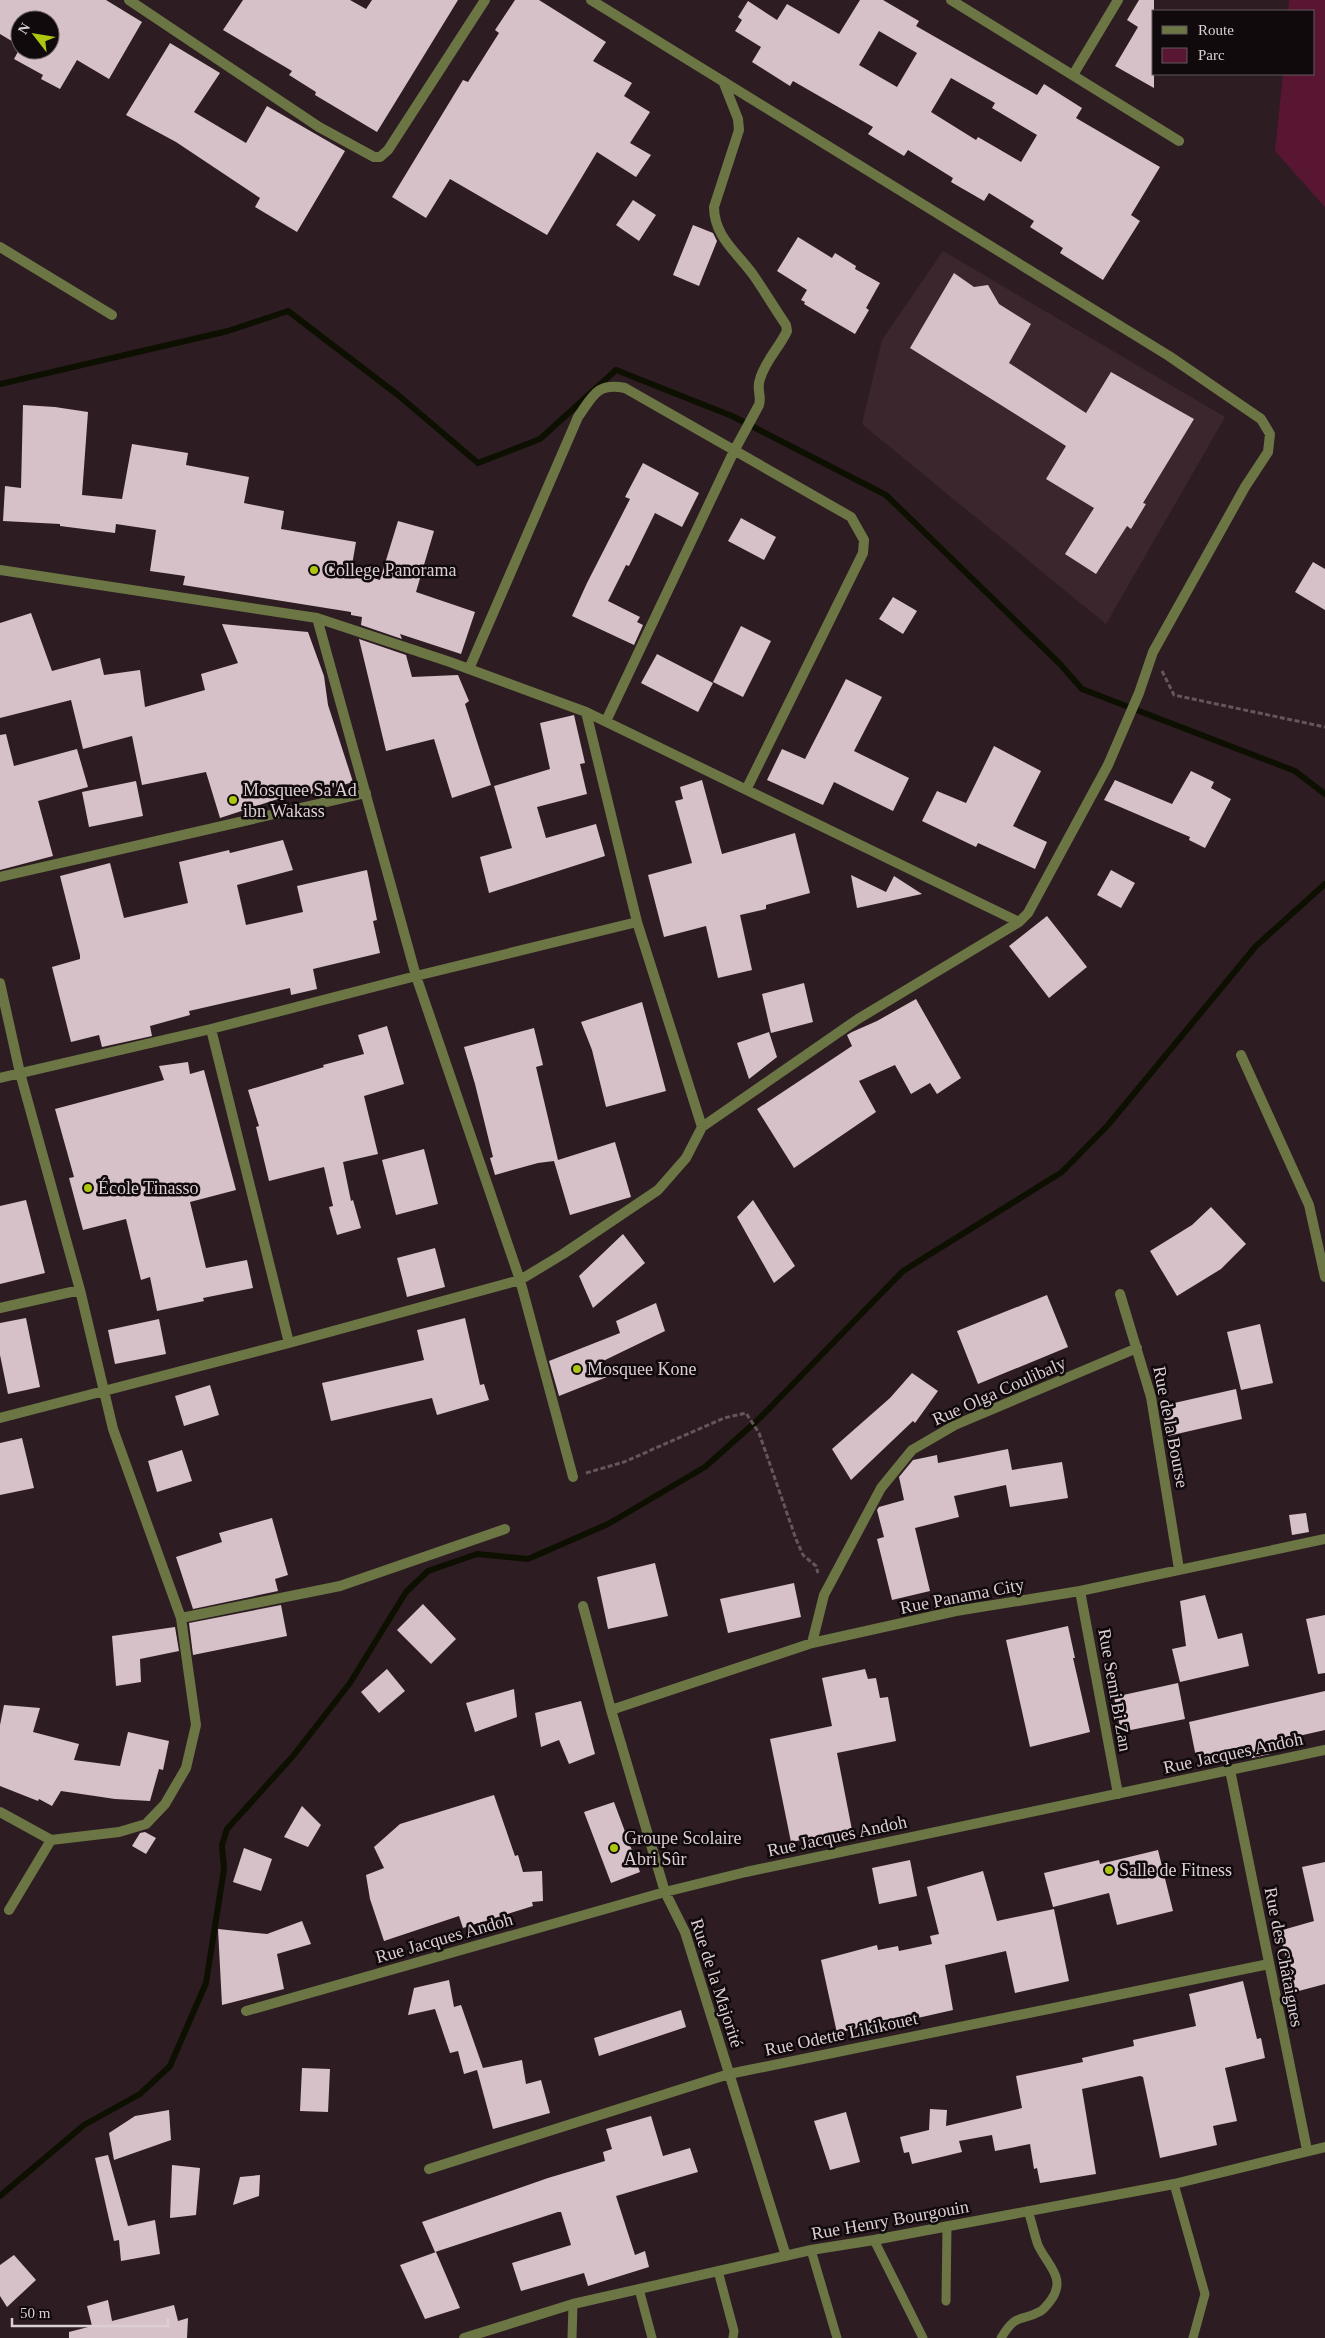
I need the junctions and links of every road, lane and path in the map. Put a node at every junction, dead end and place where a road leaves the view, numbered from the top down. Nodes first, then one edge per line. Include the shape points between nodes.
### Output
1 (129, 0) edge
2 (485, 0) edge
3 (591, 0) edge
4 (952, 0) edge
5 (1118, 0) edge
6 (1072, 75) junction
7 (723, 81) junction
8 (1179, 141) dead end
9 (0, 247) edge
10 (112, 315) dead end
11 (734, 451) junction
12 (0, 570) edge
13 (317, 618) junction
14 (1153, 652) junction
15 (469, 669) junction
16 (586, 712) junction
17 (606, 721) junction
18 (1325, 727) edge
19 (747, 788) junction
20 (366, 793) junction
21 (0, 877) edge
22 (637, 922) junction
23 (1019, 922) junction
24 (416, 976) junction
25 (0, 983) edge
26 (211, 1029) junction
27 (1241, 1055) dead end
28 (20, 1074) junction
29 (0, 1078) edge
30 (702, 1127) junction
31 (1325, 1277) edge
32 (520, 1280) junction
33 (80, 1290) junction
34 (1120, 1294) dead end
35 (0, 1308) edge
36 (289, 1344) junction
37 (1137, 1348) junction
38 (103, 1391) junction
39 (0, 1418) edge
40 (573, 1477) joint
41 (505, 1529) dead end
42 (1325, 1539) edge
43 (1179, 1569) junction
44 (1080, 1591) junction
45 (824, 1595) junction
46 (583, 1606) dead end
47 (181, 1618) junction
48 (812, 1643) junction
49 (611, 1710) junction
50 (1325, 1750) edge
51 (1230, 1770) junction
52 (1118, 1794) junction
53 (0, 1812) edge
54 (51, 1840) junction
55 (665, 1892) junction
56 (9, 1910) dead end
57 (1269, 1964) junction
58 (246, 2011) dead end
59 (729, 2074) junction
60 (1325, 2147) edge
61 (1307, 2150) junction
62 (429, 2169) dead end
63 (1174, 2184) junction
64 (1028, 2211) junction
65 (947, 2226) junction
66 (874, 2240) junction
67 (811, 2250) junction
68 (786, 2256) junction
69 (718, 2272) junction
70 (639, 2289) junction
71 (946, 2301) dead end
72 (572, 2304) junction
73 (464, 2338) edge
74 (572, 2338) edge
75 (652, 2338) edge
76 (733, 2338) edge
77 (837, 2338) edge
78 (922, 2338) edge
79 (1002, 2338) edge
80 (1193, 2338) edge

1 - 2 street via 320,127 374,158 388,150
3 - 7 street
4 - 6 street
5 - 6 street
6 - 8 street
7 - 11 street via 739,130 714,207 714,218 722,238 752,274 787,331 764,366 757,389 760,402
7 - 14 street via 1169,356 1261,419 1270,434 1268,452
9 - 10 street
11 - 15 street via 626,388 611,385 599,389 578,417
11 - 17 street
11 - 19 street via 851,516 864,540 862,553
12 - 13 street
13 - 15 street
13 - 20 street
14 - 18 path via 1174,695
14 - 23 street via 1108,765 1028,913
15 - 16 street
16 - 17 street
16 - 22 street
17 - 19 street
19 - 23 street
20 - 21 street
20 - 24 street
22 - 24 street
22 - 30 street
23 - 30 street via 858,1019
24 - 26 street
24 - 32 street
25 - 28 street
26 - 28 street
26 - 36 street
27 - 31 street via 1309,1204
28 - 29 street
28 - 33 street
30 - 32 street via 686,1158 658,1190
32 - 36 street
32 - 40 street
33 - 35 street
33 - 38 street
34 - 37 street, Rue de la Bourse
36 - 38 street
37 - 43 street, Rue de la Bourse via 1151,1397
37 - 45 street, Rue Olga Coulibaly via 955,1425 912,1450 881,1488
38 - 39 street
38 - 47 street via 113,1429
40 - 45 path via 624,1462 724,1418 746,1413 759,1433 803,1555 816,1566
41 - 47 street via 340,1586
42 - 43 street, Rue Panama City
43 - 44 street, Rue Panama City
44 - 48 street, Rue Panama City via 956,1611
44 - 52 street, Rue Semi Bi Zan
45 - 48 street, Rue Olga Coulibaly
46 - 49 street, Rue de la Majorité
47 - 54 street via 196,1725 186,1768 166,1804 146,1824 119,1832
48 - 49 street, Rue Panama City
49 - 55 street, Rue de la Majorité
50 - 51 street, Rue Jacques Andoh
51 - 52 street, Rue Jacques Andoh
51 - 57 street, Rue des Châtaignes
52 - 55 street, Rue Jacques Andoh
53 - 54 street
54 - 56 street
55 - 58 street, Rue Jacques Andoh
55 - 59 street, Rue de la Majorité via 685,1932
57 - 59 street, Rue Odette Likikouet
57 - 61 street, Rue des Châtaignes
59 - 62 street, Rue Odette Likikouet
59 - 68 street, Rue de la Majorité
60 - 61 street, Rue Henry Bourgouin
61 - 63 street, Rue Henry Bourgouin
63 - 64 street, Rue Henry Bourgouin
63 - 80 lane via 1205,2294
64 - 65 street, Rue Henry Bourgouin
64 - 79 lane via 1038,2243 1057,2274 1058,2285 1047,2306 1014,2320
65 - 66 street, Rue Henry Bourgouin
65 - 71 lane
66 - 67 street, Rue Henry Bourgouin
66 - 78 lane
67 - 68 street, Rue Henry Bourgouin
67 - 77 lane
68 - 69 street, Rue Henry Bourgouin
69 - 70 street, Rue Henry Bourgouin
69 - 76 lane via 734,2331
70 - 72 street, Rue Henry Bourgouin
70 - 75 lane
72 - 73 street, Rue Henry Bourgouin
72 - 74 lane

